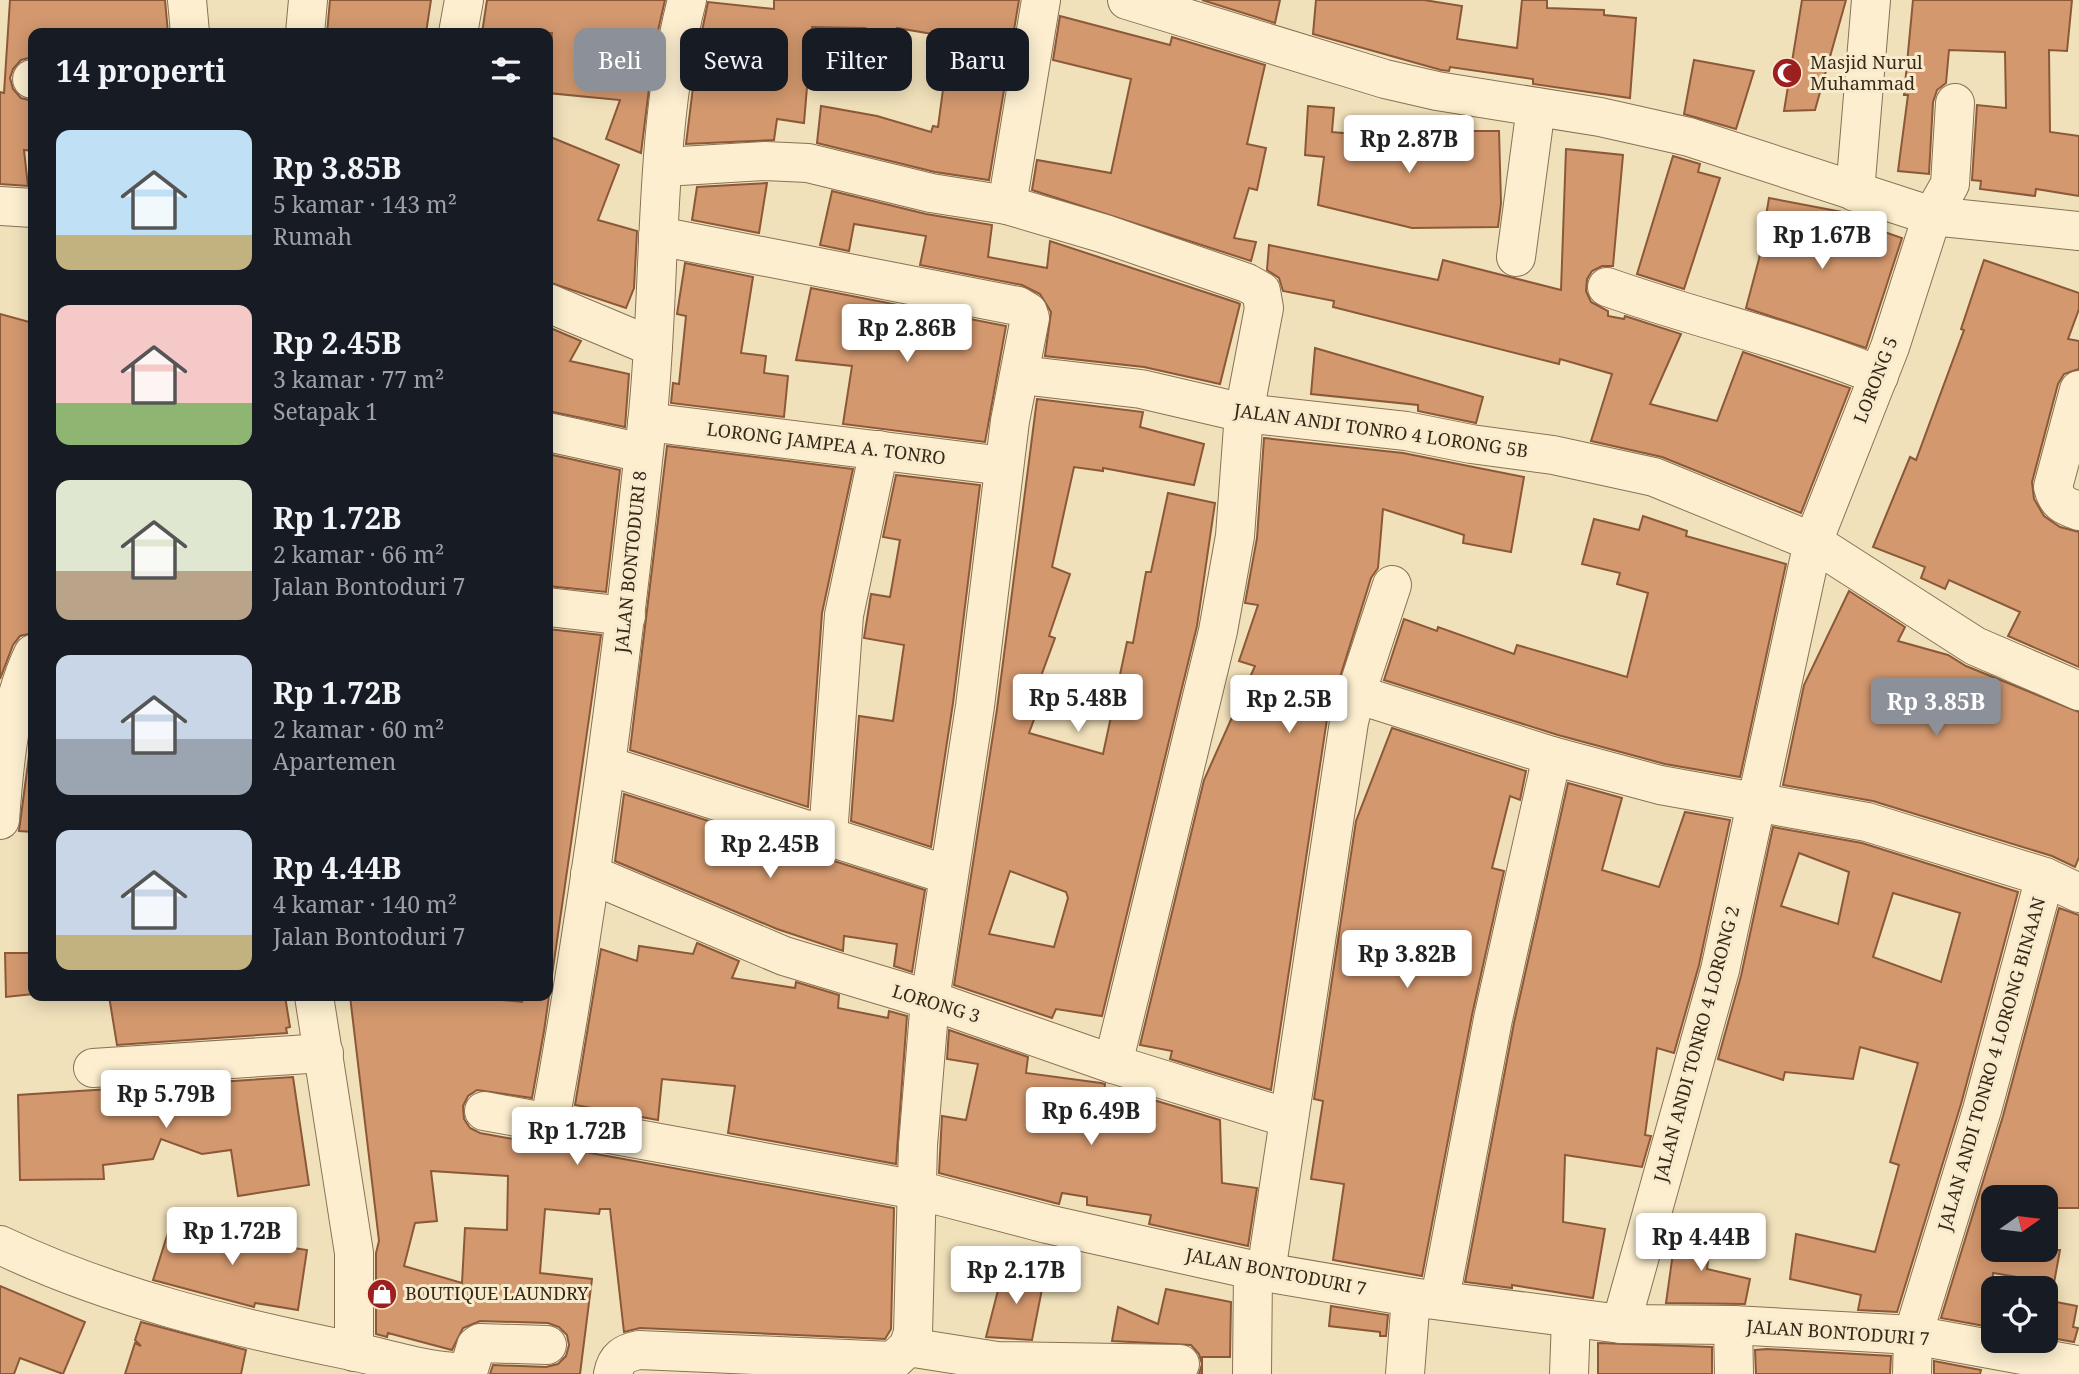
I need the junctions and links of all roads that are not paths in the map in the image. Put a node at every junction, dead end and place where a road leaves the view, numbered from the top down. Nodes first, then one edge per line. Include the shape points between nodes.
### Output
1 (187, 0) edge
2 (308, 0) edge
3 (464, 0) edge
4 (687, 0) edge
5 (1041, 0) edge
6 (1127, 0) edge
7 (1871, 0) edge
8 (190, 28) edge
9 (305, 28) edge
10 (459, 28) edge
11 (1955, 103) dead end
12 (1536, 107) junction
13 (664, 167) junction
14 (1855, 192) junction
15 (1007, 205) junction
16 (0, 206) edge
17 (28, 208) edge
18 (1932, 216) junction
19 (2079, 231) edge
20 (658, 236) junction
21 (1516, 257) dead end
22 (1606, 287) dead end
23 (553, 305) edge
24 (653, 347) junction
25 (1021, 375) junction
26 (1879, 376) junction
27 (2079, 390) edge
28 (1244, 413) junction
29 (553, 432) edge
30 (645, 437) junction
31 (879, 450) junction
32 (1004, 466) junction
33 (2079, 511) edge
34 (1813, 542) junction
35 (1392, 585) dead end
36 (553, 608) edge
37 (626, 615) junction
38 (28, 668) edge
39 (2079, 691) edge
40 (1368, 698) junction
41 (1552, 756) junction
42 (608, 766) junction
43 (1757, 803) junction
44 (0, 820) edge
45 (828, 835) junction
46 (590, 874) junction
47 (948, 875) junction
48 (2045, 877) junction
49 (2079, 893) edge
50 (930, 1000) junction
51 (315, 1001) edge
52 (324, 1053) junction
53 (1113, 1064) junction
54 (93, 1068) dead end
55 (484, 1111) dead end
56 (1288, 1118) junction
57 (550, 1121) junction
58 (917, 1189) junction
59 (0, 1245) edge
60 (1260, 1270) junction
61 (1425, 1298) junction
62 (1571, 1318) junction
63 (1620, 1324) junction
64 (1733, 1325) junction
65 (1913, 1335) junction
66 (547, 1345) dead end
67 (297, 1357) edge
68 (898, 1361) edge
69 (377, 1362) edge
70 (2078, 1362) edge
71 (1180, 1364) dead end
72 (613, 1374) edge
73 (1252, 1374) edge
74 (1405, 1374) edge
75 (1569, 1374) edge
76 (1734, 1374) edge
77 (1912, 1374) edge

1 - 8 street
2 - 9 street
3 - 10 street
4 - 13 street, JALAN BONTODURI 8 via 676,44
5 - 15 street
6 - 12 street via 1385,79
7 - 14 street
11 - 18 street, LORONG 5 via 1950,184
12 - 14 street via 1689,137
12 - 21 street
13 - 15 street via 808,163 931,193
13 - 20 street, JALAN BONTODURI 8
14 - 18 street
15 - 28 street via 1105,234 1261,291 1264,308
16 - 17 street
18 - 19 street
18 - 26 street, LORONG 5
20 - 24 street, JALAN BONTODURI 8
20 - 25 street via 1018,306 1030,318
22 - 26 street via 1820,352
23 - 24 street
24 - 30 street, JALAN BONTODURI 8
25 - 28 street, JALAN ANDI TONRO 4 LORONG 5B via 1141,389
25 - 32 street
26 - 34 street, LORONG 5
27 - 33 street via 2053,487 2063,506
28 - 34 street, JALAN ANDI TONRO 4 LORONG 5B via 1406,431 1654,477
28 - 53 street via 1234,536 1218,631
29 - 30 street, LORONG JAMPEA A. TONRO
30 - 31 street, LORONG JAMPEA A. TONRO
30 - 37 street, JALAN BONTODURI 8
31 - 32 street, LORONG JAMPEA A. TONRO
31 - 45 street via 844,615
32 - 47 street via 975,706
34 - 39 street, JALAN ANDI TONRO 4 LORONG 5B via 1975,646
34 - 43 street, LORONG 5
35 - 40 street
36 - 37 street
37 - 42 street, JALAN BONTODURI 8
38 - 44 street via 5,755
40 - 41 street, JALAN ANDI TONRO 4 LORONG BINAAN
40 - 56 street
41 - 43 street, JALAN ANDI TONRO 4 LORONG BINAAN via 1660,785
41 - 61 street
42 - 45 street
42 - 46 street, JALAN BONTODURI 8
43 - 48 street, JALAN ANDI TONRO 4 LORONG BINAAN via 1867,822
43 - 63 street, JALAN ANDI TONRO 4 LORONG 2 via 1720,970
45 - 47 street
46 - 50 street, LORONG 3 via 784,956
46 - 57 street, JALAN BONTODURI 8
47 - 50 street
48 - 49 street
48 - 65 street, JALAN ANDI TONRO 4 LORONG BINAAN via 1982,1110
50 - 53 street, LORONG 3
50 - 58 street
51 - 52 street
52 - 54 street
52 - 69 street via 354,1253
53 - 56 street, LORONG 3
55 - 57 street, JALAN BONTODURI 7
56 - 60 street
57 - 58 street, JALAN BONTODURI 7
58 - 60 street, JALAN BONTODURI 7 via 1047,1224
58 - 68 street via 913,1333
59 - 67 street via 144,1299 241,1328
60 - 61 street, JALAN BONTODURI 7
60 - 73 street
61 - 62 street, JALAN BONTODURI 7
61 - 74 street
62 - 63 street, JALAN BONTODURI 7
62 - 75 street
63 - 64 street, JALAN BONTODURI 7
64 - 65 street, JALAN BONTODURI 7
64 - 76 street
65 - 70 street, JALAN BONTODURI 7
65 - 77 street, JALAN ANDI TONRO 4 LORONG BINAAN
66 - 69 street via 480,1343 471,1370 464,1373
67 - 69 street
68 - 71 street
68 - 72 street via 639,1350 617,1361

